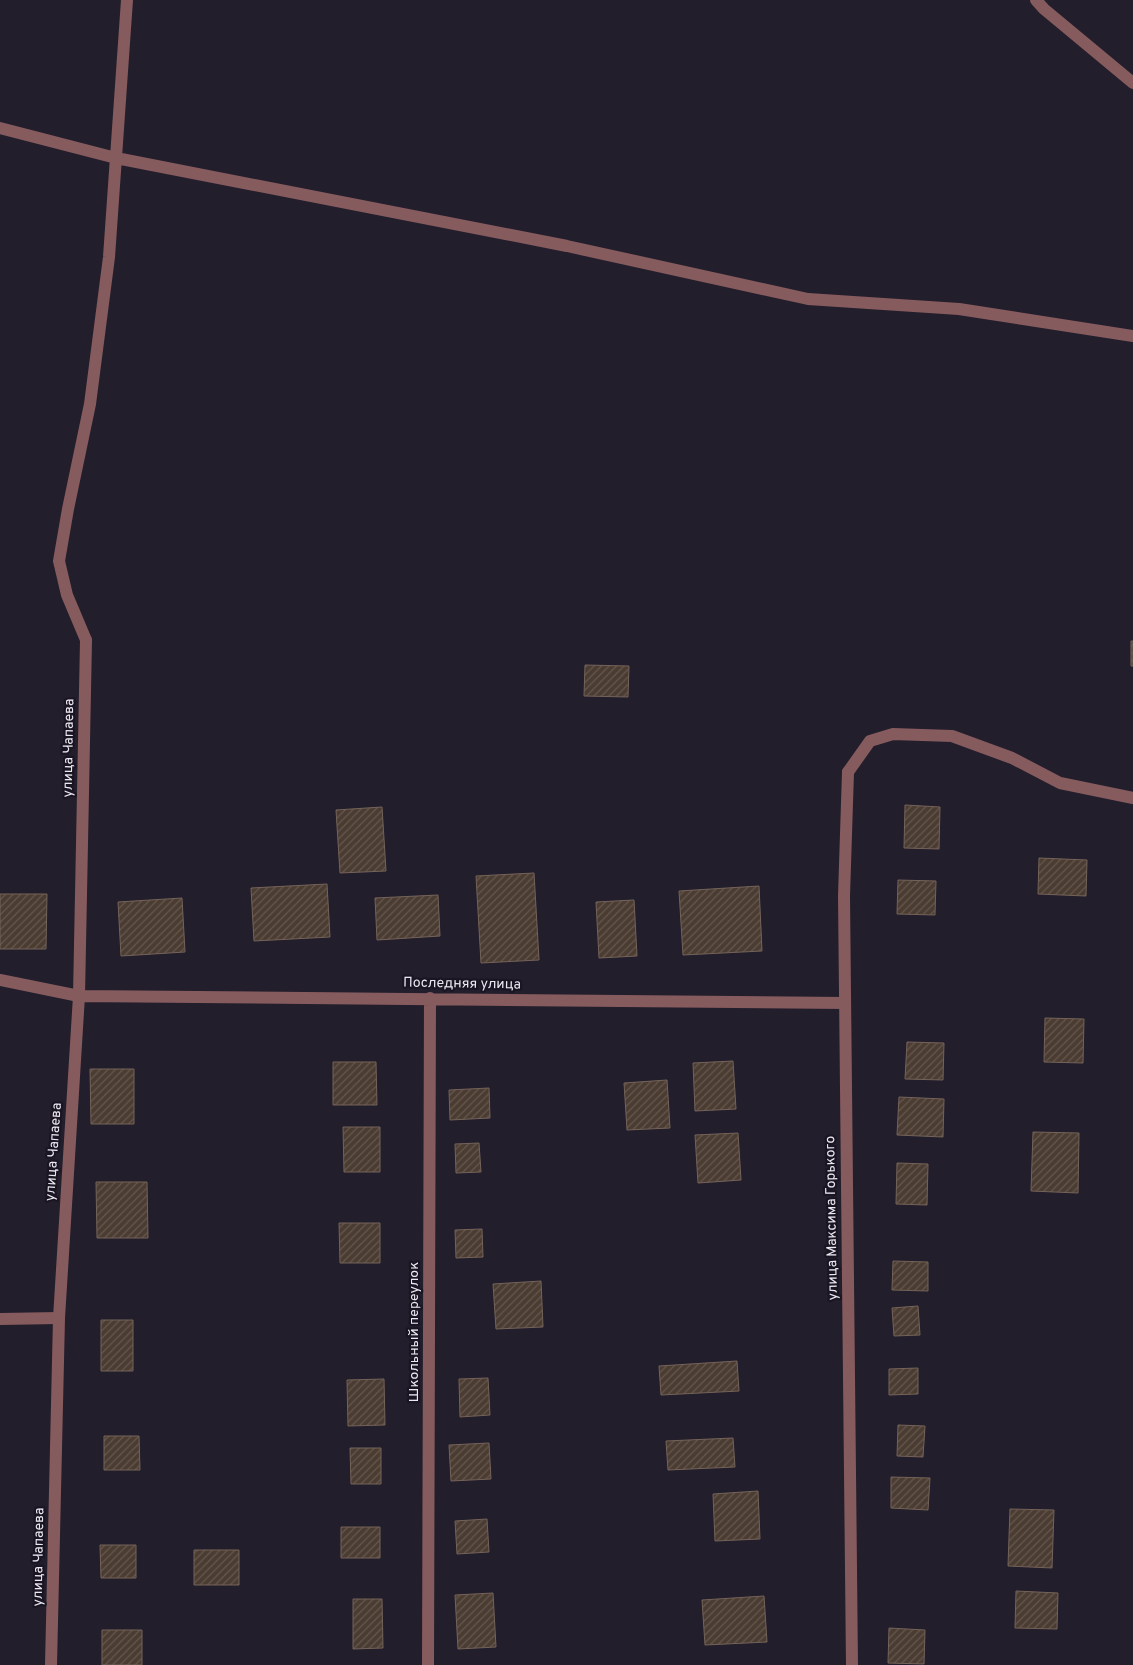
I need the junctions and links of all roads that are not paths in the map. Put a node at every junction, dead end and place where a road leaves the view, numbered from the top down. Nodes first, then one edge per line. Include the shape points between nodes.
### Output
1 (128, 0) edge
2 (1036, 0) edge
3 (1133, 83) edge
4 (0, 128) edge
5 (116, 158) junction
6 (1133, 336) edge
7 (1133, 798) edge
8 (0, 980) edge
9 (79, 996) junction
10 (430, 998) junction
11 (845, 1003) junction
12 (59, 1318) junction
13 (0, 1319) edge
14 (51, 1665) edge
15 (428, 1665) edge
16 (852, 1665) edge

1 - 5 street
2 - 3 street
4 - 5 street
5 - 6 street via 567,246 808,299 959,309
5 - 9 street, улица Чапаева via 90,404 59,561 67,595 86,640
7 - 11 street, улица Максима Горького via 1060,783 1012,758 952,736 893,734 870,741 848,772
8 - 9 street, Последняя улица
9 - 10 street, Последняя улица
9 - 12 street, улица Чапаева
10 - 11 street, Последняя улица
10 - 15 street, Школьный переулок
11 - 16 street, улица Максима Горького
12 - 13 street
12 - 14 street, улица Чапаева

